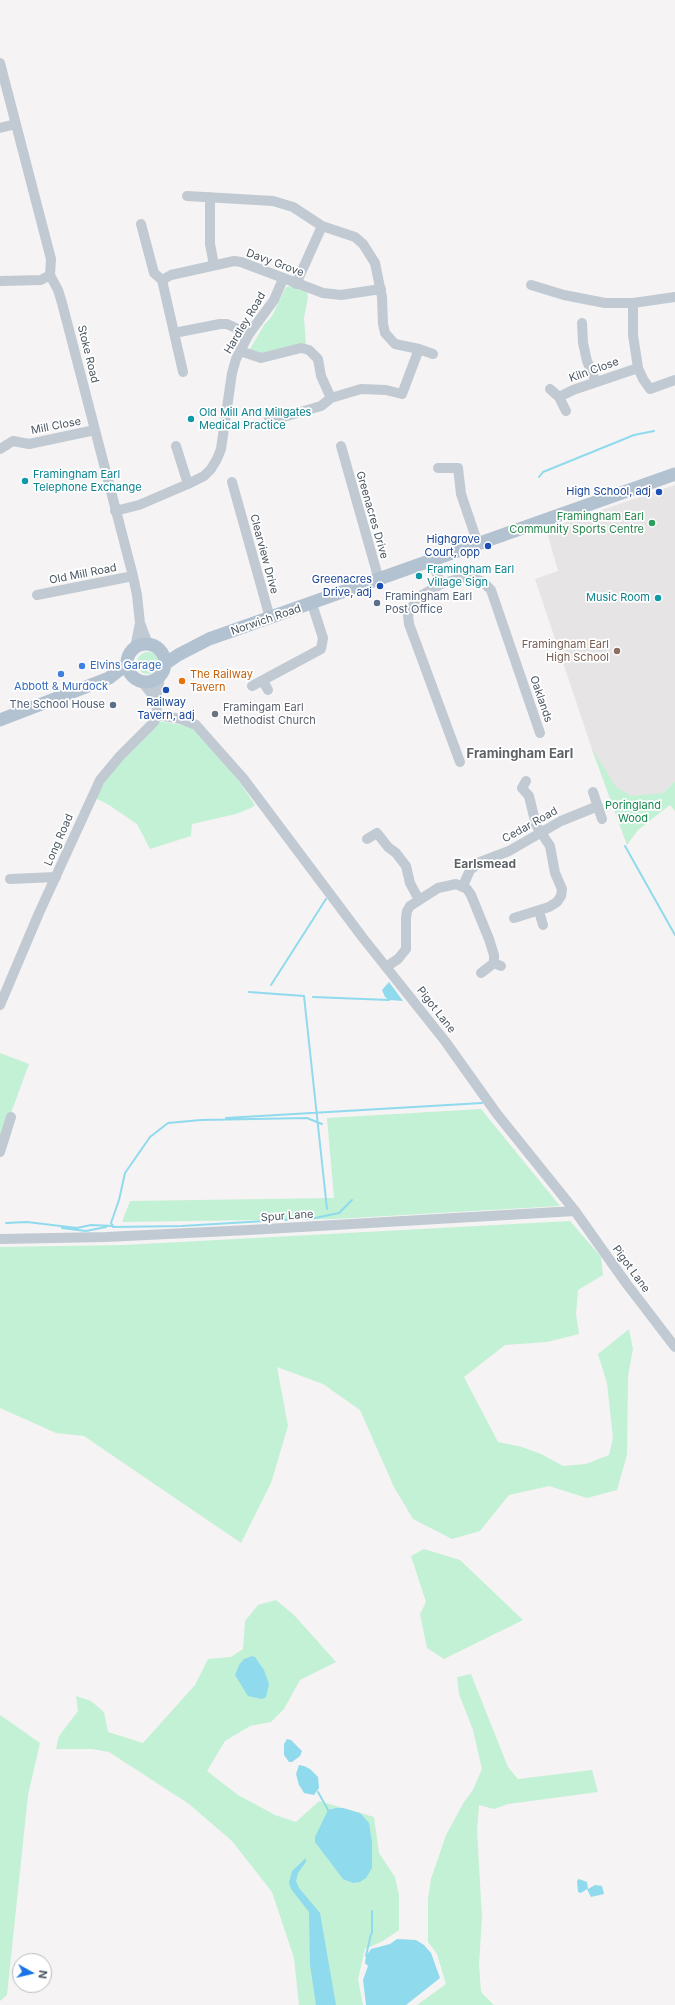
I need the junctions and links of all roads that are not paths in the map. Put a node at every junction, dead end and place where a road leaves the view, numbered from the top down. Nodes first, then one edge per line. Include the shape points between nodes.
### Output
1 (0, 63) edge
2 (16, 124) junction
3 (0, 128) edge
4 (187, 196) dead end
5 (210, 197) junction
6 (141, 224) dead end
7 (322, 226) junction
8 (214, 265) junction
9 (50, 275) junction
10 (283, 279) junction
11 (0, 280) edge
12 (162, 280) junction
13 (296, 284) junction
14 (530, 285) dead end
15 (381, 289) junction
16 (675, 297) edge
17 (633, 302) junction
18 (582, 323) dead end
19 (174, 333) junction
20 (249, 334) junction
21 (419, 349) junction
22 (240, 351) junction
23 (433, 354) dead end
24 (638, 368) junction
25 (183, 372) dead end
26 (675, 380) edge
27 (596, 382) junction
28 (550, 389) dead end
29 (559, 397) junction
30 (331, 398) junction
31 (566, 411) dead end
32 (269, 418) dead end
33 (95, 430) junction
34 (176, 446) dead end
35 (341, 446) dead end
36 (0, 449) edge
37 (438, 468) dead end
38 (675, 474) edge
39 (232, 482) dead end
40 (188, 484) junction
41 (115, 511) junction
42 (478, 544) junction
43 (432, 561) junction
44 (133, 576) junction
45 (379, 580) junction
46 (441, 584) junction
47 (37, 595) dead end
48 (312, 604) junction
49 (270, 618) junction
50 (140, 624) junction
51 (153, 646) junction
52 (197, 646) junction
53 (135, 648) junction
54 (127, 664) junction
55 (166, 664) junction
56 (160, 677) junction
57 (110, 678) junction
58 (138, 679) junction
59 (263, 681) junction
60 (252, 686) dead end
61 (268, 690) dead end
62 (156, 699) junction
63 (157, 715) junction
64 (0, 720) edge
65 (540, 733) dead end
66 (460, 762) dead end
67 (522, 786) dead end
68 (593, 792) dead end
69 (598, 806) junction
70 (602, 819) dead end
71 (542, 831) junction
72 (367, 839) dead end
73 (56, 877) junction
74 (10, 879) dead end
75 (462, 886) junction
76 (419, 900) junction
77 (539, 911) junction
78 (514, 918) dead end
79 (543, 926) dead end
80 (386, 967) junction
81 (482, 972) dead end
82 (0, 1004) edge
83 (11, 1117) dead end
84 (0, 1152) edge
85 (575, 1211) junction
86 (0, 1239) edge
87 (675, 1346) edge

1 - 2 street, Stoke Road
2 - 3 street
2 - 9 street, Stoke Road via 51,259
4 - 5 street
5 - 7 street via 273,201 293,207
5 - 8 street via 209,227
6 - 12 street via 154,273
7 - 13 street
7 - 15 street via 355,237 363,244 375,263
8 - 10 street, Davy Grove via 241,262
8 - 12 street, Davy Grove via 171,275
9 - 11 street via 41,280
9 - 33 street, Stoke Road via 62,303
10 - 13 street, Davy Grove
10 - 20 street, Hardley Road via 274,300
12 - 19 street
13 - 15 street, Davy Grove via 332,295
14 - 17 street via 606,303
15 - 21 street via 383,324 389,340 395,344
16 - 17 street
17 - 24 street via 633,335
18 - 27 street via 582,343
19 - 20 street via 227,324
19 - 25 street
20 - 22 street, Hardley Road
21 - 23 street
21 - 30 street via 402,394 386,390 361,389
22 - 30 street via 261,358 301,348 309,350 318,359 321,376
22 - 40 street, Hardley Road via 232,373 221,449 211,469 204,476
24 - 26 street via 650,389
24 - 27 street, Kiln Close
27 - 29 street, Kiln Close
28 - 29 street
29 - 31 street
30 - 32 street via 321,406 280,418
33 - 36 street, Mill Close via 29,444 13,441
33 - 41 street, Stoke Road
34 - 40 street
35 - 45 street, Greenacres Drive
37 - 42 street via 463,467 461,494
38 - 42 main road, Norwich Road
39 - 49 street, Clearview Drive
40 - 41 street, Hardley Road via 139,505
41 - 44 street, Stoke Road
42 - 43 main road, Norwich Road
43 - 45 main road, Norwich Road
43 - 46 street
44 - 47 street, Old Mill Road
44 - 50 street, Stoke Road
45 - 48 main road, Norwich Road
46 - 65 street, Oaklands via 468,576 483,582 491,590
46 - 66 street, Oaklands via 417,598 408,614 409,624
48 - 49 main road, Norwich Road
48 - 59 street via 323,638 321,649
49 - 52 main road, Norwich Road
50 - 51 street, Stoke Road
50 - 53 street, Stoke Road
51 - 52 main road, Norwich Road via 169,649
51 - 53 main road
51 - 55 main road via 165,658
52 - 55 main road, Norwich Road
53 - 54 main road
54 - 57 main road
54 - 58 main road
55 - 56 main road
56 - 58 main road via 154,681
56 - 62 street
57 - 58 main road
57 - 64 main road
58 - 62 street
59 - 60 street
59 - 61 street
62 - 63 street
63 - 73 street, Long Road via 100,780
63 - 80 street, Pigot Lane via 181,719 196,725 207,736 243,778 273,821
67 - 71 street via 530,796 536,824
68 - 69 street
69 - 70 street
69 - 71 street, Cedar Road
71 - 75 street, Cedar Road via 509,851 480,862 470,870
71 - 77 street via 550,846 562,888 557,902
72 - 76 street via 380,830 388,847 406,866 410,883
73 - 74 street
73 - 82 street, Long Road
75 - 76 street via 447,884
75 - 81 street via 467,889 474,902 497,964
76 - 80 street via 407,911 406,949 398,959
77 - 78 street
77 - 79 street
80 - 85 street, Pigot Lane via 445,1041 521,1145
83 - 84 street
85 - 86 street, Spur Lane via 106,1237
85 - 87 street, Pigot Lane

